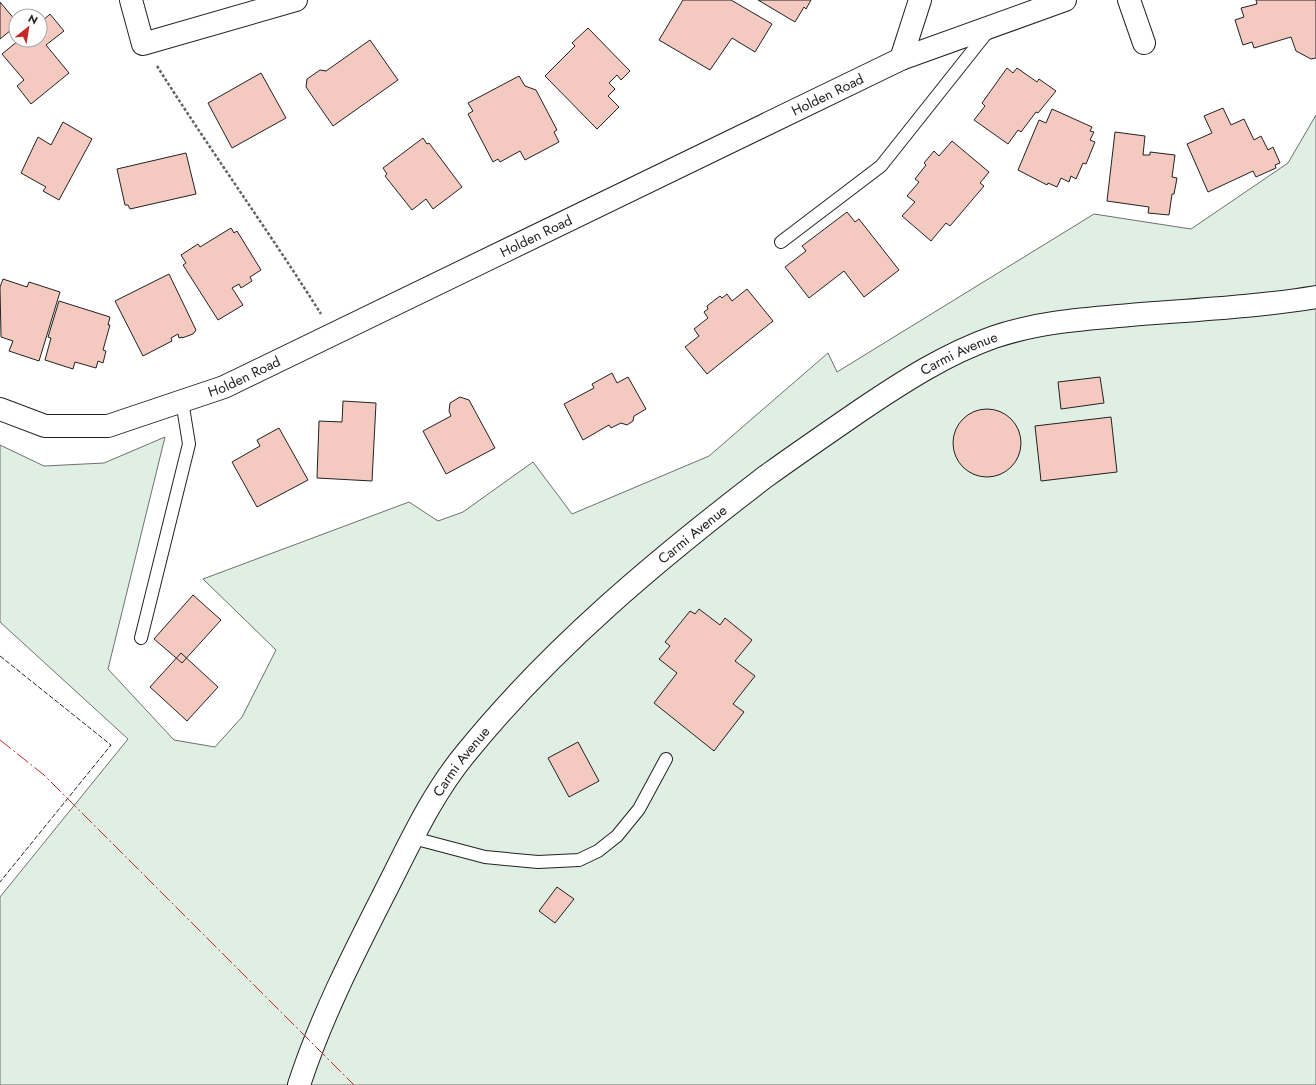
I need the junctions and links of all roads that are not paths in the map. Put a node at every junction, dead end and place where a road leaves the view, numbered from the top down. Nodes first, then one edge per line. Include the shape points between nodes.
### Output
1 (130, 0) edge
2 (296, 0) edge
3 (920, 0) edge
4 (1065, 0) edge
5 (1129, 0) edge
6 (992, 26) junction
7 (1144, 43) dead end
8 (901, 59) junction
9 (781, 242) dead end
10 (1316, 297) edge
11 (182, 401) junction
12 (0, 409) edge
13 (141, 638) dead end
14 (666, 759) dead end
15 (412, 838) junction
16 (299, 1085) edge

1 - 2 street via 142,44
3 - 8 street
4 - 6 street, Holden Road
5 - 7 street
6 - 8 street, Holden Road
6 - 9 lane via 881,166
8 - 11 street, Holden Road via 224,387
10 - 15 street, Carmi Avenue via 1281,303 1076,319 1036,326 995,337 950,355 906,380 793,456 705,523 620,595 554,657 464,754 425,813
11 - 12 street, Holden Road via 108,426 45,426
11 - 13 lane via 189,444
14 - 15 lane via 639,809 617,836 598,851 579,860 538,862 484,856
15 - 16 street, Carmi Avenue via 325,1017

